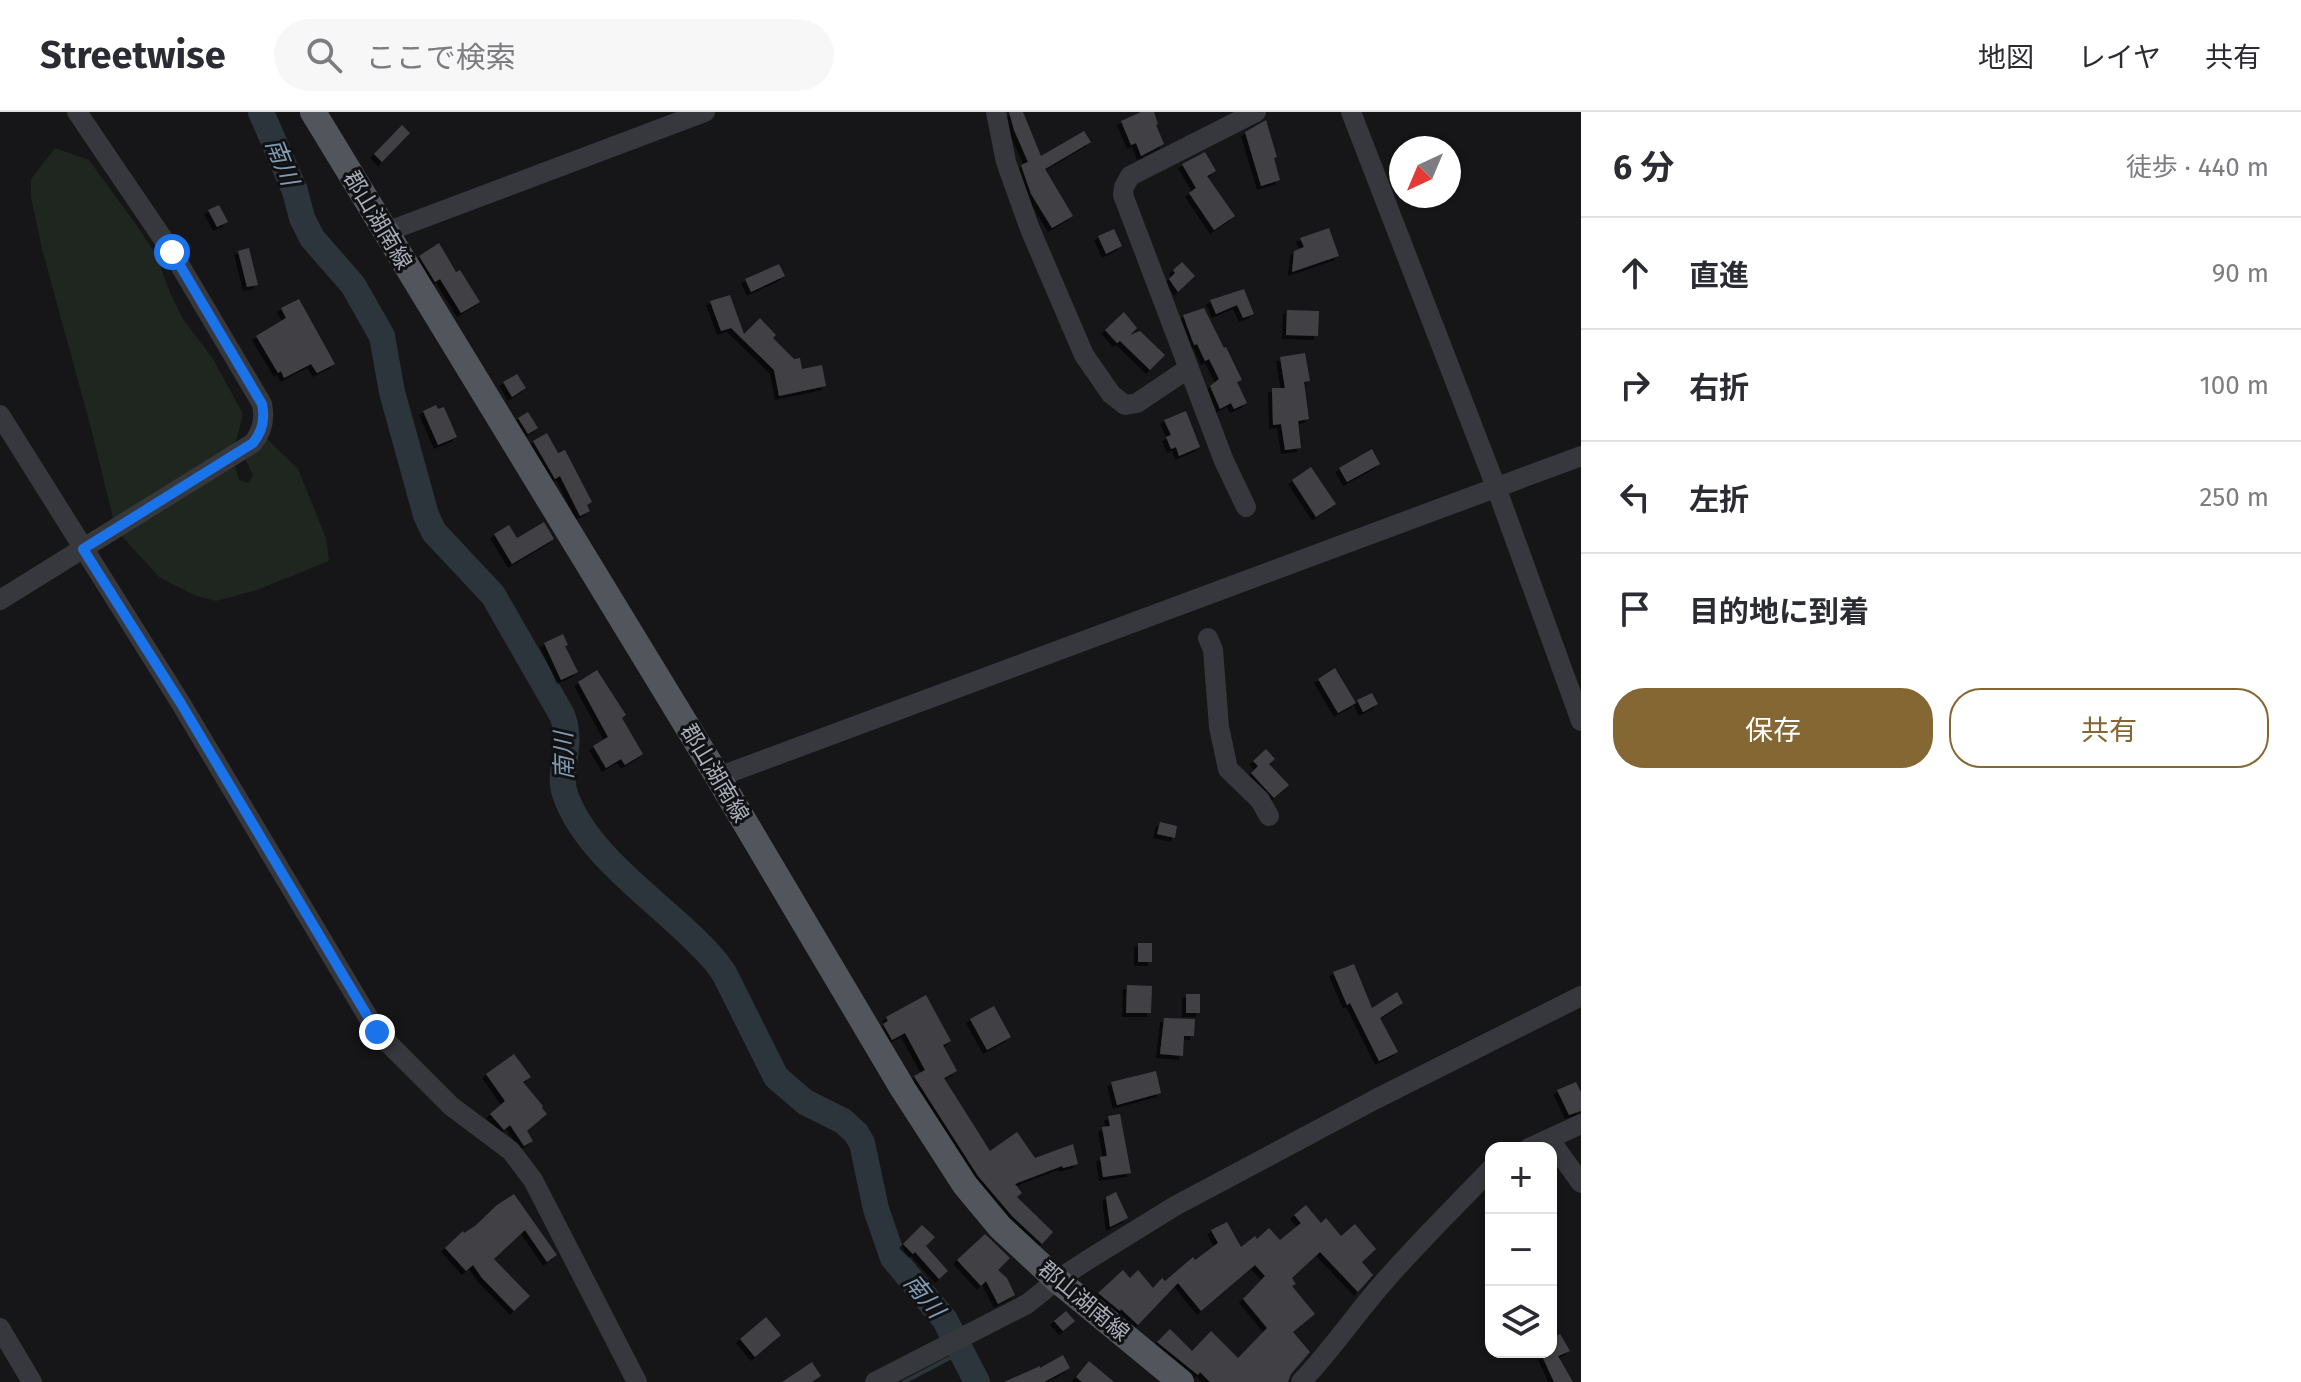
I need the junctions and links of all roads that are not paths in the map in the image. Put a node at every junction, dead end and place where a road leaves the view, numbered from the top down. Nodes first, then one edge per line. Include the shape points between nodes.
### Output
1 (77, 112) edge
2 (313, 112) edge
3 (705, 112) edge
4 (996, 112) edge
5 (1256, 112) edge
6 (1351, 112) edge
7 (386, 232) junction
8 (1189, 368) junction
9 (0, 415) edge
10 (1581, 456) edge
11 (1496, 487) junction
12 (1246, 507) dead end
13 (83, 549) junction
14 (0, 600) edge
15 (1208, 638) dead end
16 (1581, 721) edge
17 (718, 777) junction
18 (1269, 816) dead end
19 (1581, 996) edge
20 (1581, 1124) edge
21 (1550, 1140) junction
22 (1545, 1142) edge
23 (1485, 1175) edge
24 (1581, 1183) edge
25 (1057, 1280) junction
26 (0, 1328) edge
27 (32, 1382) edge
28 (637, 1382) edge
29 (875, 1382) edge
30 (1181, 1382) edge
31 (1301, 1382) edge

1 - 13 street via 172,252 263,411 253,443
2 - 7 main road, 郡山湖南線
3 - 7 street
4 - 8 street via 1006,162 1030,229 1084,355 1111,394 1125,405 1137,403
5 - 8 street via 1130,176 1124,187 1125,202
6 - 11 street
7 - 17 main road, 郡山湖南線
8 - 12 street
9 - 13 street
10 - 11 street
11 - 16 street
11 - 17 street
13 - 14 street
13 - 28 street via 377,1032 451,1106 511,1151 533,1180
15 - 18 street via 1228,769
17 - 25 main road, 郡山湖南線 via 965,1185 1000,1227
19 - 25 street via 1175,1206
20 - 21 street
21 - 22 street
21 - 24 street
23 - 31 street
25 - 29 street via 1027,1304
25 - 30 main road, 郡山湖南線
26 - 27 street

